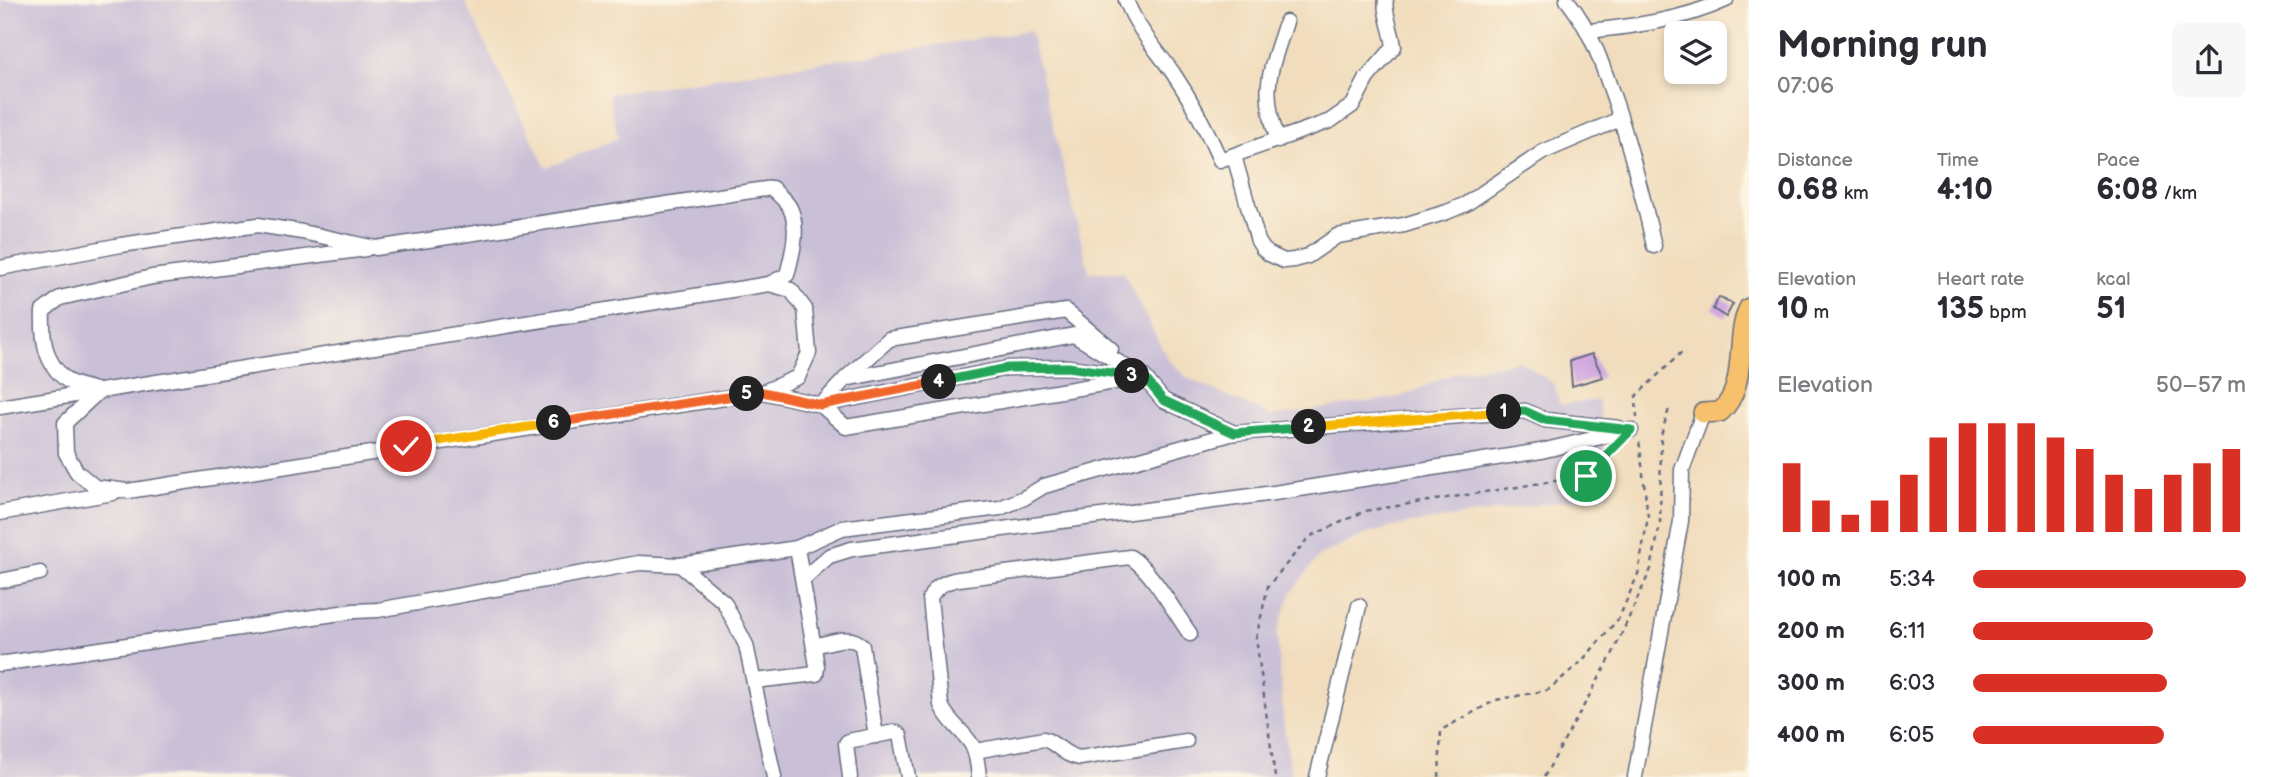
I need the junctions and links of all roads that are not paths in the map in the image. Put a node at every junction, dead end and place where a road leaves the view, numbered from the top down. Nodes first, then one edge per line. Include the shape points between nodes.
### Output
1 (1126, 0) edge
2 (1386, 0) edge
3 (1567, 0) edge
4 (1726, 0) edge
5 (1286, 22) dead end
6 (1588, 31) junction
7 (1620, 119) junction
8 (1278, 141) junction
9 (1234, 156) junction
10 (1654, 246) dead end
11 (376, 247) junction
12 (0, 268) edge
13 (769, 284) junction
14 (1749, 308) edge
15 (1746, 353) edge
16 (1144, 377) junction
17 (845, 379) junction
18 (99, 391) junction
19 (763, 392) junction
20 (821, 405) junction
21 (0, 407) edge
22 (1703, 413) joint
23 (1234, 433) junction
24 (128, 491) junction
25 (0, 513) edge
26 (797, 548) junction
27 (680, 565) junction
28 (40, 573) dead end
29 (803, 579) junction
30 (0, 581) edge
31 (1359, 606) dead end
32 (1190, 634) dead end
33 (814, 646) junction
34 (0, 664) edge
35 (754, 681) junction
36 (876, 736) junction
37 (1186, 741) dead end
38 (975, 751) junction
39 (774, 777) edge
40 (850, 777) edge
41 (908, 777) edge
42 (979, 777) edge
43 (1317, 777) edge
44 (1635, 777) edge

1 - 9 street via 1137,26 1203,121 1220,160
2 - 8 street via 1394,47 1367,78 1353,105 1330,121
3 - 6 street
4 - 6 street via 1685,16
5 - 8 street via 1269,76 1269,113
6 - 7 street
7 - 9 street via 1544,152 1466,204 1404,225 1337,236 1308,256 1284,261 1262,249 1258,241
7 - 10 street
8 - 9 street
11 - 12 street via 258,225 121,244
11 - 13 street via 772,187 790,207 794,226 787,275
11 - 18 street via 152,278 60,298 43,311 42,338 50,362 69,383
13 - 18 street
13 - 19 street via 791,290 805,309 809,353 798,377
14 - 15 highway
15 - 22 highway via 1731,399 1720,412
16 - 17 street via 1074,335
16 - 17 street via 1066,311 889,339
16 - 20 street via 1068,367 1008,368
16 - 20 street via 846,427
16 - 23 street via 1163,400
17 - 20 street
18 - 21 street
18 - 24 street via 65,423 66,453 77,472 94,487
19 - 20 street
19 - 24 street
22 - 44 street via 1682,470 1681,522
23 - 26 street via 1044,486 1000,508 842,528
23 - 29 street via 1525,411 1545,420 1636,429 1541,451 1300,489 852,548 829,556
24 - 25 street
26 - 27 street
26 - 29 street
27 - 34 street via 639,563 378,610
27 - 35 street via 724,602 746,645
28 - 30 street
29 - 33 street
31 - 43 street
32 - 38 street via 1139,562 1130,557 959,579 940,586 930,598 941,705
33 - 35 street via 816,674
33 - 36 street via 850,639 862,646
35 - 39 street
36 - 40 street via 846,744
36 - 41 street via 901,735
37 - 38 street via 1080,758 1066,755 1044,738
38 - 42 street

